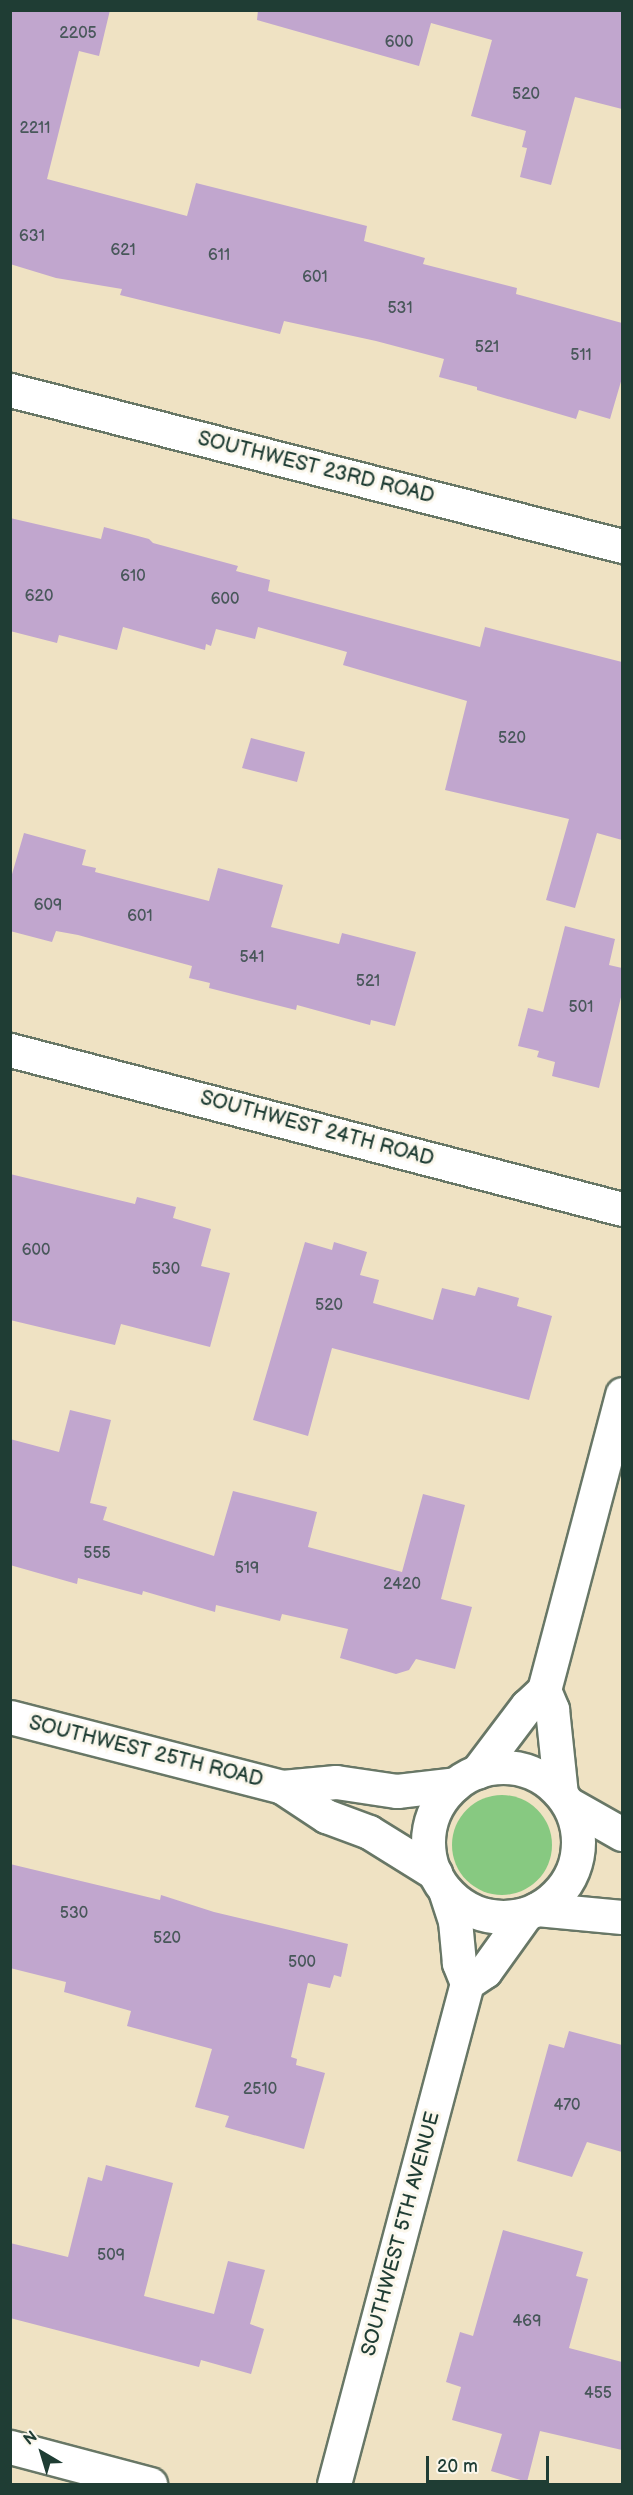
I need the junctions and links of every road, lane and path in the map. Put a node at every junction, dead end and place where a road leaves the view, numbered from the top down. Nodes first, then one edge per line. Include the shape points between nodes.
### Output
1 (10, 390) edge
2 (622, 546) edge
3 (10, 1050) edge
4 (622, 1209) edge
5 (622, 1394) edge
6 (544, 1690) junction
7 (10, 1717) edge
8 (466, 1778) junction
9 (282, 1787) junction
10 (565, 1799) junction
11 (622, 1834) edge
12 (440, 1882) junction
13 (531, 1911) junction
14 (622, 1917) edge
15 (467, 1983) junction
16 (10, 2447) edge
17 (150, 2484) edge
18 (334, 2484) edge

1 - 2 street, SOUTHWEST 23RD ROAD
3 - 4 street, SOUTHWEST 24TH ROAD
5 - 6 street
6 - 8 street
6 - 10 street via 552,1709
7 - 9 street, SOUTHWEST 25TH ROAD
8 - 9 street, SOUTHWEST 25TH ROAD via 397,1791 336,1782
8 - 10 street via 507,1767 522,1769 537,1775
8 - 12 street via 436,1809 430,1825 428,1841
9 - 12 street, SOUTHWEST 25TH ROAD via 326,1816 369,1832
10 - 11 street
10 - 13 street via 576,1824 575,1864 560,1890
12 - 13 street via 458,1902 490,1916
12 - 15 street via 455,1921 459,1963
13 - 14 street
13 - 15 street via 485,1971
15 - 18 street, SOUTHWEST 5TH AVENUE
16 - 17 street

